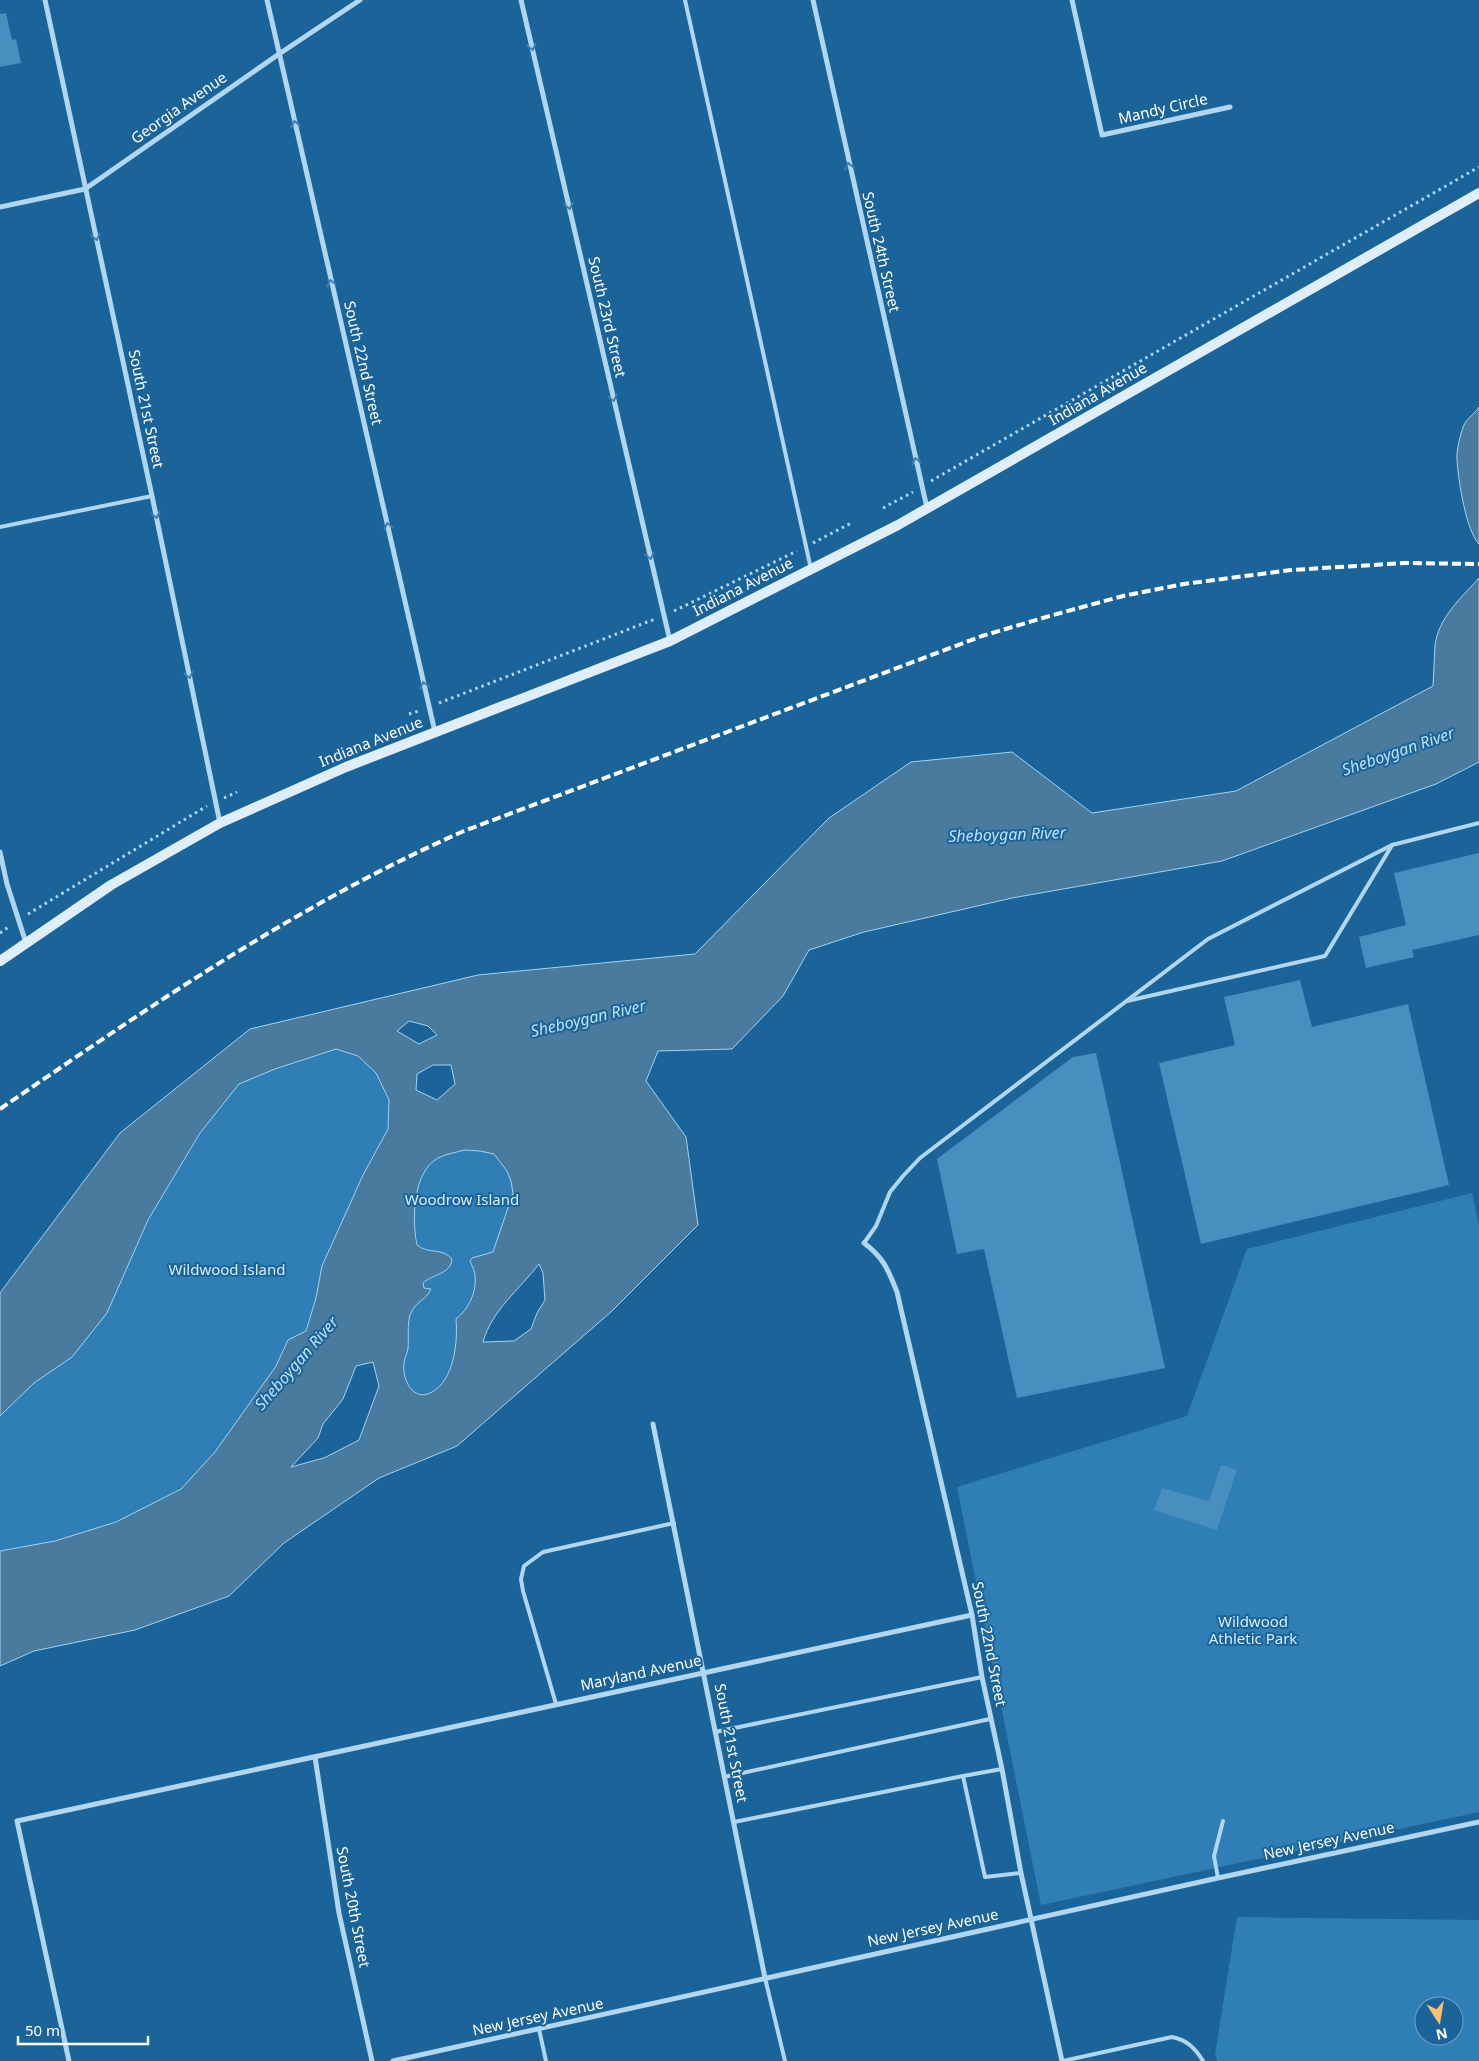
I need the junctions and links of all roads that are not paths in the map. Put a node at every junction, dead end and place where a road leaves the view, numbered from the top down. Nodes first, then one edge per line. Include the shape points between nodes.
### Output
1 (45, 0) edge
2 (267, 0) edge
3 (360, 0) edge
4 (521, 0) edge
5 (685, 0) edge
6 (813, 0) edge
7 (1072, 0) edge
8 (279, 54) junction
9 (1230, 106) dead end
10 (85, 189) junction
11 (1479, 193) edge
12 (0, 207) edge
13 (152, 496) junction
14 (927, 509) junction
15 (0, 526) edge
16 (811, 569) junction
17 (670, 641) junction
18 (435, 732) junction
19 (1479, 823) edge
20 (220, 824) junction
21 (1392, 845) junction
22 (0, 852) edge
23 (26, 943) junction
24 (0, 961) edge
25 (1125, 1002) junction
26 (864, 1243) joint
27 (653, 1424) dead end
28 (674, 1523) junction
29 (972, 1614) junction
30 (705, 1672) junction
31 (982, 1677) junction
32 (556, 1704) junction
33 (990, 1718) junction
34 (715, 1732) junction
35 (315, 1756) junction
36 (1002, 1769) junction
37 (963, 1776) junction
38 (724, 1777) junction
39 (1223, 1821) dead end
40 (734, 1822) junction
41 (1479, 1822) edge
42 (1020, 1873) junction
43 (1218, 1878) junction
44 (1031, 1920) junction
45 (765, 1978) junction
46 (539, 2029) junction
47 (69, 2061) edge
48 (372, 2061) edge
49 (393, 2061) edge
50 (546, 2061) edge
51 (785, 2061) edge
52 (1062, 2061) edge
53 (1202, 2061) edge

1 - 10 street, South 21st Street
2 - 8 street, South 22nd Street
3 - 8 street, Georgia Avenue
4 -> 17 street, South 23rd Street
5 - 16 lane
14 -> 6 street, South 24th Street
7 - 9 street, Mandy Circle via 1102,135
8 - 10 street, Georgia Avenue
18 -> 8 street, South 22nd Street
10 - 12 street, Georgia Avenue
10 -> 13 street, South 21st Street
11 - 14 main road, Indiana Avenue
13 - 15 lane
13 -> 20 street, South 21st Street
14 - 16 main road, Indiana Avenue
16 - 17 main road, Indiana Avenue
17 - 18 main road, Indiana Avenue
18 - 20 main road, Indiana Avenue via 346,767
19 - 21 lane
20 - 23 main road, Indiana Avenue via 111,885
21 - 25 lane via 1208,939
21 - 25 lane via 1325,956
22 - 23 street
23 - 24 main road, Indiana Avenue
25 - 26 lane via 920,1158 890,1192 876,1226
26 - 29 street, South 22nd Street via 887,1267 897,1292
27 - 28 street, South 21st Street
28 - 30 street, South 21st Street
28 - 32 lane via 543,1552 524,1566 523,1591
29 - 30 street, Maryland Avenue
29 - 31 street, South 22nd Street
30 - 32 street, Maryland Avenue
30 - 34 street, South 21st Street
31 - 33 street, South 22nd Street
31 - 34 lane
32 - 35 street, Maryland Avenue
33 - 36 street, South 22nd Street
33 - 38 lane
34 - 38 street, South 21st Street
35 - 47 street, Maryland Avenue via 17,1821
35 - 48 street, South 20th Street via 339,1913
36 - 37 lane
36 - 42 street, South 22nd Street
37 - 40 lane
37 - 42 lane via 985,1877
38 - 40 street, South 21st Street
39 - 43 lane via 1214,1856
40 - 45 street, South 21st Street
41 - 43 street, New Jersey Avenue
42 - 44 street, South 22nd Street
43 - 44 street, New Jersey Avenue
44 - 45 street, New Jersey Avenue
44 - 52 street, South 22nd Street
45 - 46 street, New Jersey Avenue
45 - 51 lane
46 - 49 street, New Jersey Avenue
46 - 50 lane
52 - 53 lane via 1172,2037 1184,2040 1197,2051

